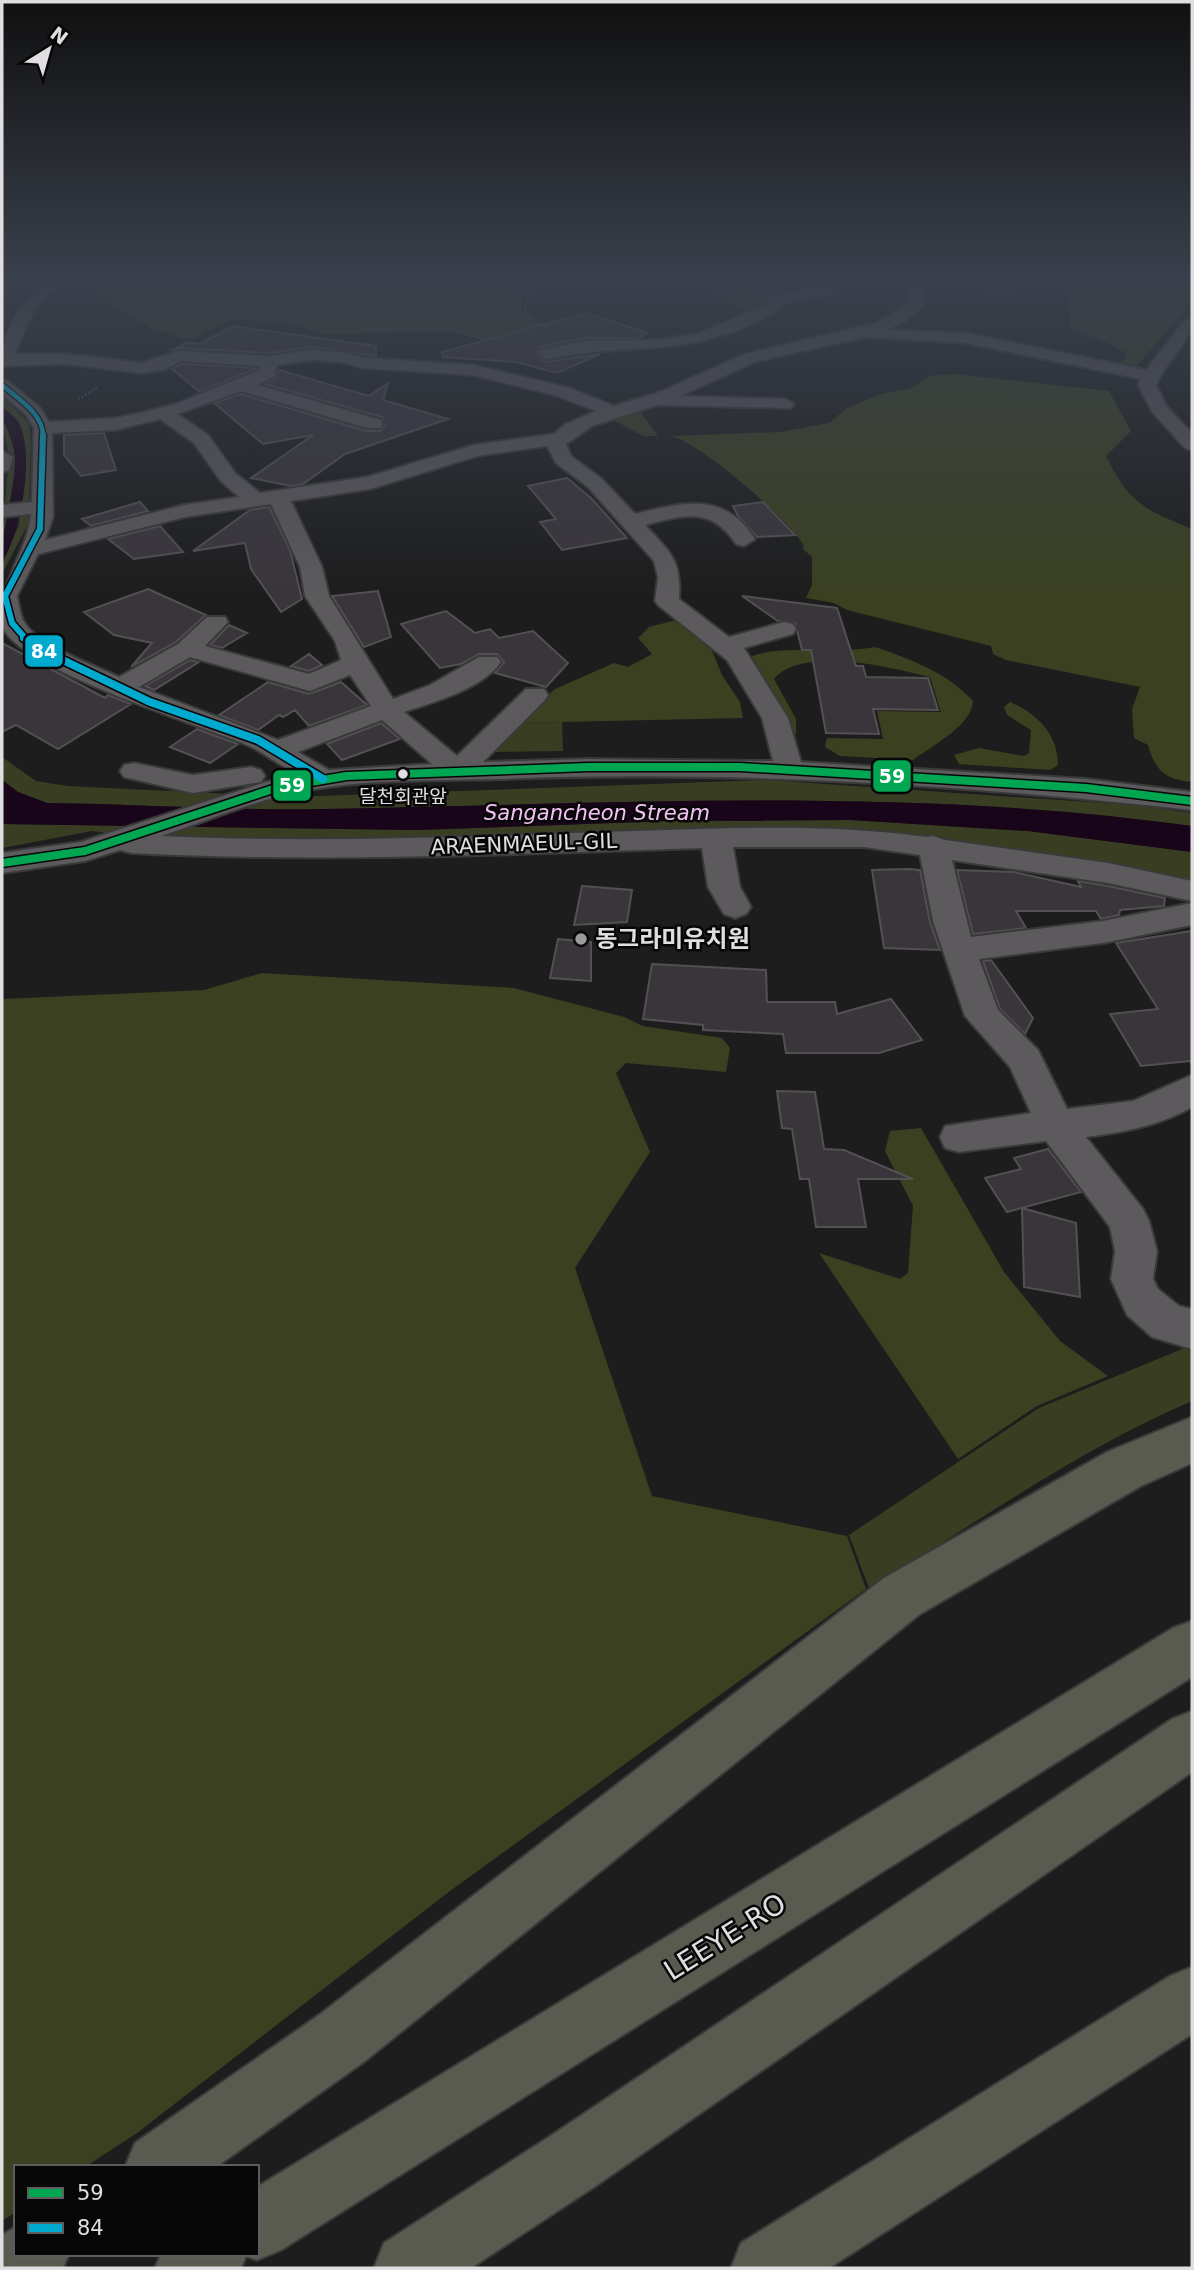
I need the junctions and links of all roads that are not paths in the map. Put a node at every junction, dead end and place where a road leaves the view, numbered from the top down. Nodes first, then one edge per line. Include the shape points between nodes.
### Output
1 (22, 385) edge
2 (202, 385) dead end
3 (537, 385) edge
4 (669, 385) edge
5 (1149, 385) edge
6 (243, 386) joint
7 (4, 387) edge
8 (223, 394) junction
9 (652, 401) junction
10 (785, 404) dead end
11 (611, 411) junction
12 (163, 414) junction
13 (374, 424) dead end
14 (42, 425) junction
15 (558, 439) junction
16 (1192, 444) edge
17 (267, 499) junction
18 (37, 507) junction
19 (2, 512) edge
20 (631, 522) junction
21 (744, 539) dead end
22 (29, 549) junction
23 (216, 622) dead end
24 (784, 629) dead end
25 (727, 645) junction
26 (187, 649) junction
27 (355, 663) junction
28 (488, 663) dead end
29 (118, 688) junction
30 (535, 695) dead end
31 (386, 708) junction
32 (278, 751) junction
33 (789, 768) junction
34 (134, 771) dead end
35 (458, 771) junction
36 (323, 779) junction
37 (1192, 801) edge
38 (716, 838) junction
39 (123, 839) junction
40 (933, 845) junction
41 (2, 863) edge
42 (1192, 891) edge
43 (735, 907) dead end
44 (1192, 914) edge
45 (960, 950) junction
46 (1192, 1089) edge
47 (1055, 1125) junction
48 (958, 1137) dead end
49 (1192, 1329) edge
50 (1192, 1440) edge
51 (1192, 1647) edge
52 (1192, 1739) edge
53 (1192, 1998) edge
54 (162, 2165) edge
55 (259, 2225) edge
56 (31, 2256) edge
57 (209, 2256) edge
58 (14, 2268) edge
59 (190, 2268) edge
60 (409, 2268) edge
61 (766, 2268) edge

1 - 7 street
2 - 8 street
3 - 11 street
4 - 9 street
5 - 16 street via 1150,396
6 - 8 street
6 - 13 street
7 - 14 street via 34,412
8 - 12 street
9 - 10 street
9 - 11 street
11 - 15 street
12 - 14 street via 115,424
12 - 17 street via 208,446 228,477
14 - 18 street
15 - 17 street via 496,446 370,483
15 - 20 street via 556,449 563,459 595,483
17 - 22 street via 184,511
17 - 27 street via 311,567 317,596 347,641
18 - 19 street
18 - 22 street via 40,529
20 - 21 street via 705,509 734,523
20 - 25 street via 665,561 667,601
22 - 29 street via 5,596 12,623 44,652
23 - 26 street
24 - 25 street
25 - 33 street via 775,718
26 - 27 street via 310,683
26 - 29 street
27 - 31 street
28 - 31 street via 428,694
29 - 32 street
30 - 35 street
31 - 32 street
31 - 35 street
32 - 36 street
33 - 35 street
33 - 37 street via 1074,787
34 - 36 street via 193,784 262,774
35 - 36 street
36 - 39 street via 257,794
38 - 39 street, ARAENMAEUL-GIL via 310,849 169,847
38 - 40 street, ARAENMAEUL-GIL via 864,838
38 - 43 street via 718,866
39 - 41 street via 55,857
40 - 42 street, ARAENMAEUL-GIL
40 - 45 street
44 - 45 street via 1103,932
45 - 47 street via 983,1016 1025,1060
46 - 47 street via 1133,1116
47 - 48 street
47 - 49 street via 1129,1221 1136,1251 1132,1279 1142,1302 1167,1323
50 - 54 highway via 1124,1469 902,1596 342,2038
51 - 55 highway, LEEYE-RO
52 - 60 highway
53 - 61 highway
56 - 58 highway
57 - 59 highway

